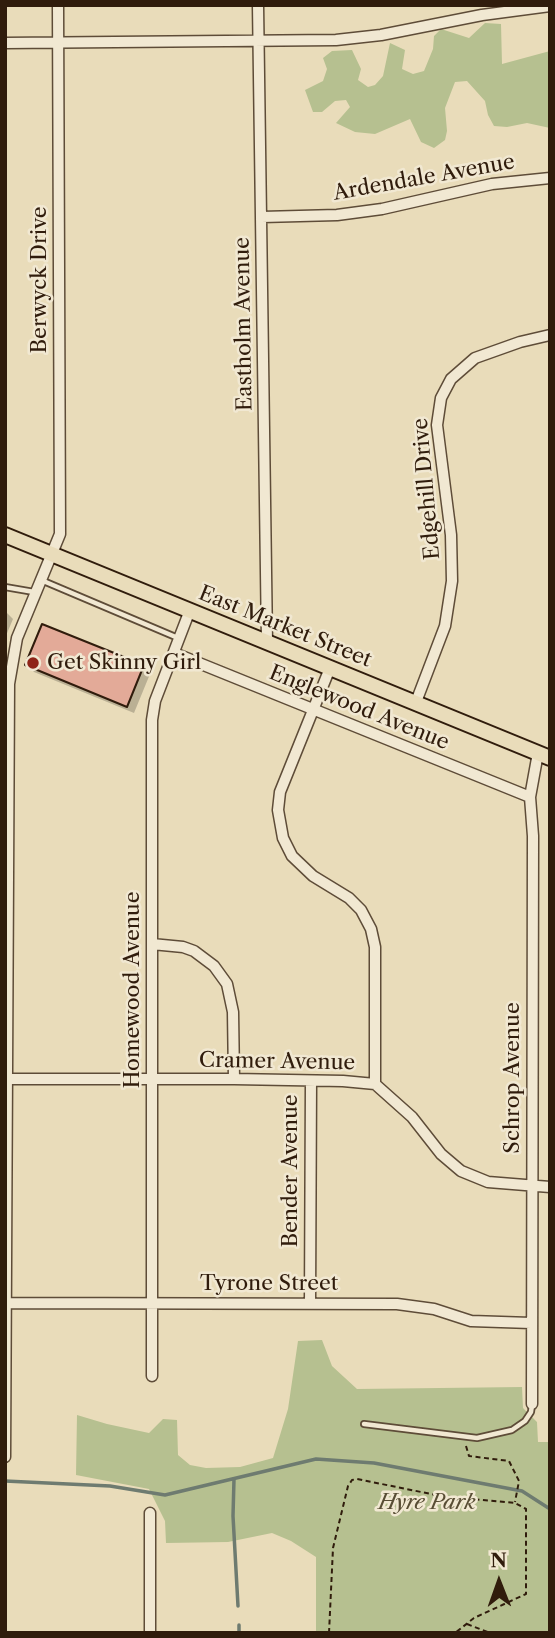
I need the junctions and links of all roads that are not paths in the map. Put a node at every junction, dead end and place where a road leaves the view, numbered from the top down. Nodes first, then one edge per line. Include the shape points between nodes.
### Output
1 (58, 5) edge
2 (258, 5) edge
3 (550, 6) edge
4 (258, 42) junction
5 (5, 43) edge
6 (59, 43) junction
7 (550, 178) edge
8 (262, 217) junction
9 (550, 335) edge
10 (5, 535) edge
11 (53, 554) junction
12 (40, 580) junction
13 (5, 587) edge
14 (34, 592) junction
15 (190, 610) junction
16 (180, 639) junction
17 (267, 642) junction
18 (174, 653) junction
19 (330, 668) junction
20 (7, 681) edge
21 (416, 702) junction
22 (313, 709) junction
23 (544, 755) edge
24 (530, 797) junction
25 (152, 944) junction
26 (7, 1079) edge
27 (234, 1079) junction
28 (152, 1080) junction
29 (310, 1081) junction
30 (375, 1084) junction
31 (531, 1186) junction
32 (550, 1187) edge
33 (6, 1303) edge
34 (152, 1303) junction
35 (310, 1303) junction
36 (531, 1324) junction
37 (152, 1376) dead end
38 (532, 1404) joint
39 (364, 1424) dead end
40 (5, 1457) edge
41 (150, 1513) dead end
42 (150, 1633) edge

1 - 6 street, Berwyck Drive
2 - 4 street, Eastholm Avenue
3 - 4 street via 381,35
4 - 6 street
4 - 8 street, Eastholm Avenue
5 - 6 street
6 - 11 street, Berwyck Drive via 60,534
7 - 8 street, Ardendale Avenue via 492,184 382,209
8 - 17 street, Eastholm Avenue
9 - 21 street, Edgehill Drive via 475,358 456,373 441,398 437,425 452,581 445,626
10 - 11 main road, East Market Street
11 - 12 street, Berwyck Drive
11 - 15 main road, East Market Street
12 - 14 street, Berwyck Drive
12 - 16 lane
13 - 14 lane
14 - 20 street, Berwyck Drive
15 - 16 street, Homewood Avenue
15 - 17 main road, East Market Street
16 - 18 street, Homewood Avenue
17 - 19 main road, East Market Street
18 - 22 street, Englewood Avenue
18 - 25 street, Homewood Avenue via 152,719
19 - 21 main road, East Market Street
19 - 22 street
20 - 26 street, Berwyck Drive
21 - 23 main road, East Market Street
22 - 24 street, Englewood Avenue
22 - 30 street via 280,792 280,828 286,847 304,869 349,898 371,929 375,947
23 - 24 street, Schrop Avenue
24 - 31 street, Schrop Avenue
25 - 27 street via 194,951 214,966 227,984 233,1012
25 - 28 street, Homewood Avenue
26 - 28 street, Cramer Avenue
26 - 33 street, Berwyck Drive
27 - 28 street, Cramer Avenue
27 - 29 street, Cramer Avenue
28 - 34 street, Homewood Avenue
29 - 30 street, Cramer Avenue
29 - 35 street, Bender Avenue
30 - 31 street, Cramer Avenue via 461,1171 488,1182
31 - 32 street, Cramer Avenue
31 - 36 street, Schrop Avenue
33 - 34 street, Tyrone Street
33 - 40 street, Berwyck Drive
34 - 35 street, Tyrone Street
34 - 37 street, Homewood Avenue
35 - 36 street, Tyrone Street via 416,1304 471,1321
36 - 38 street, Schrop Avenue
38 - 39 lane via 525,1421 512,1430 477,1438
41 - 42 street

